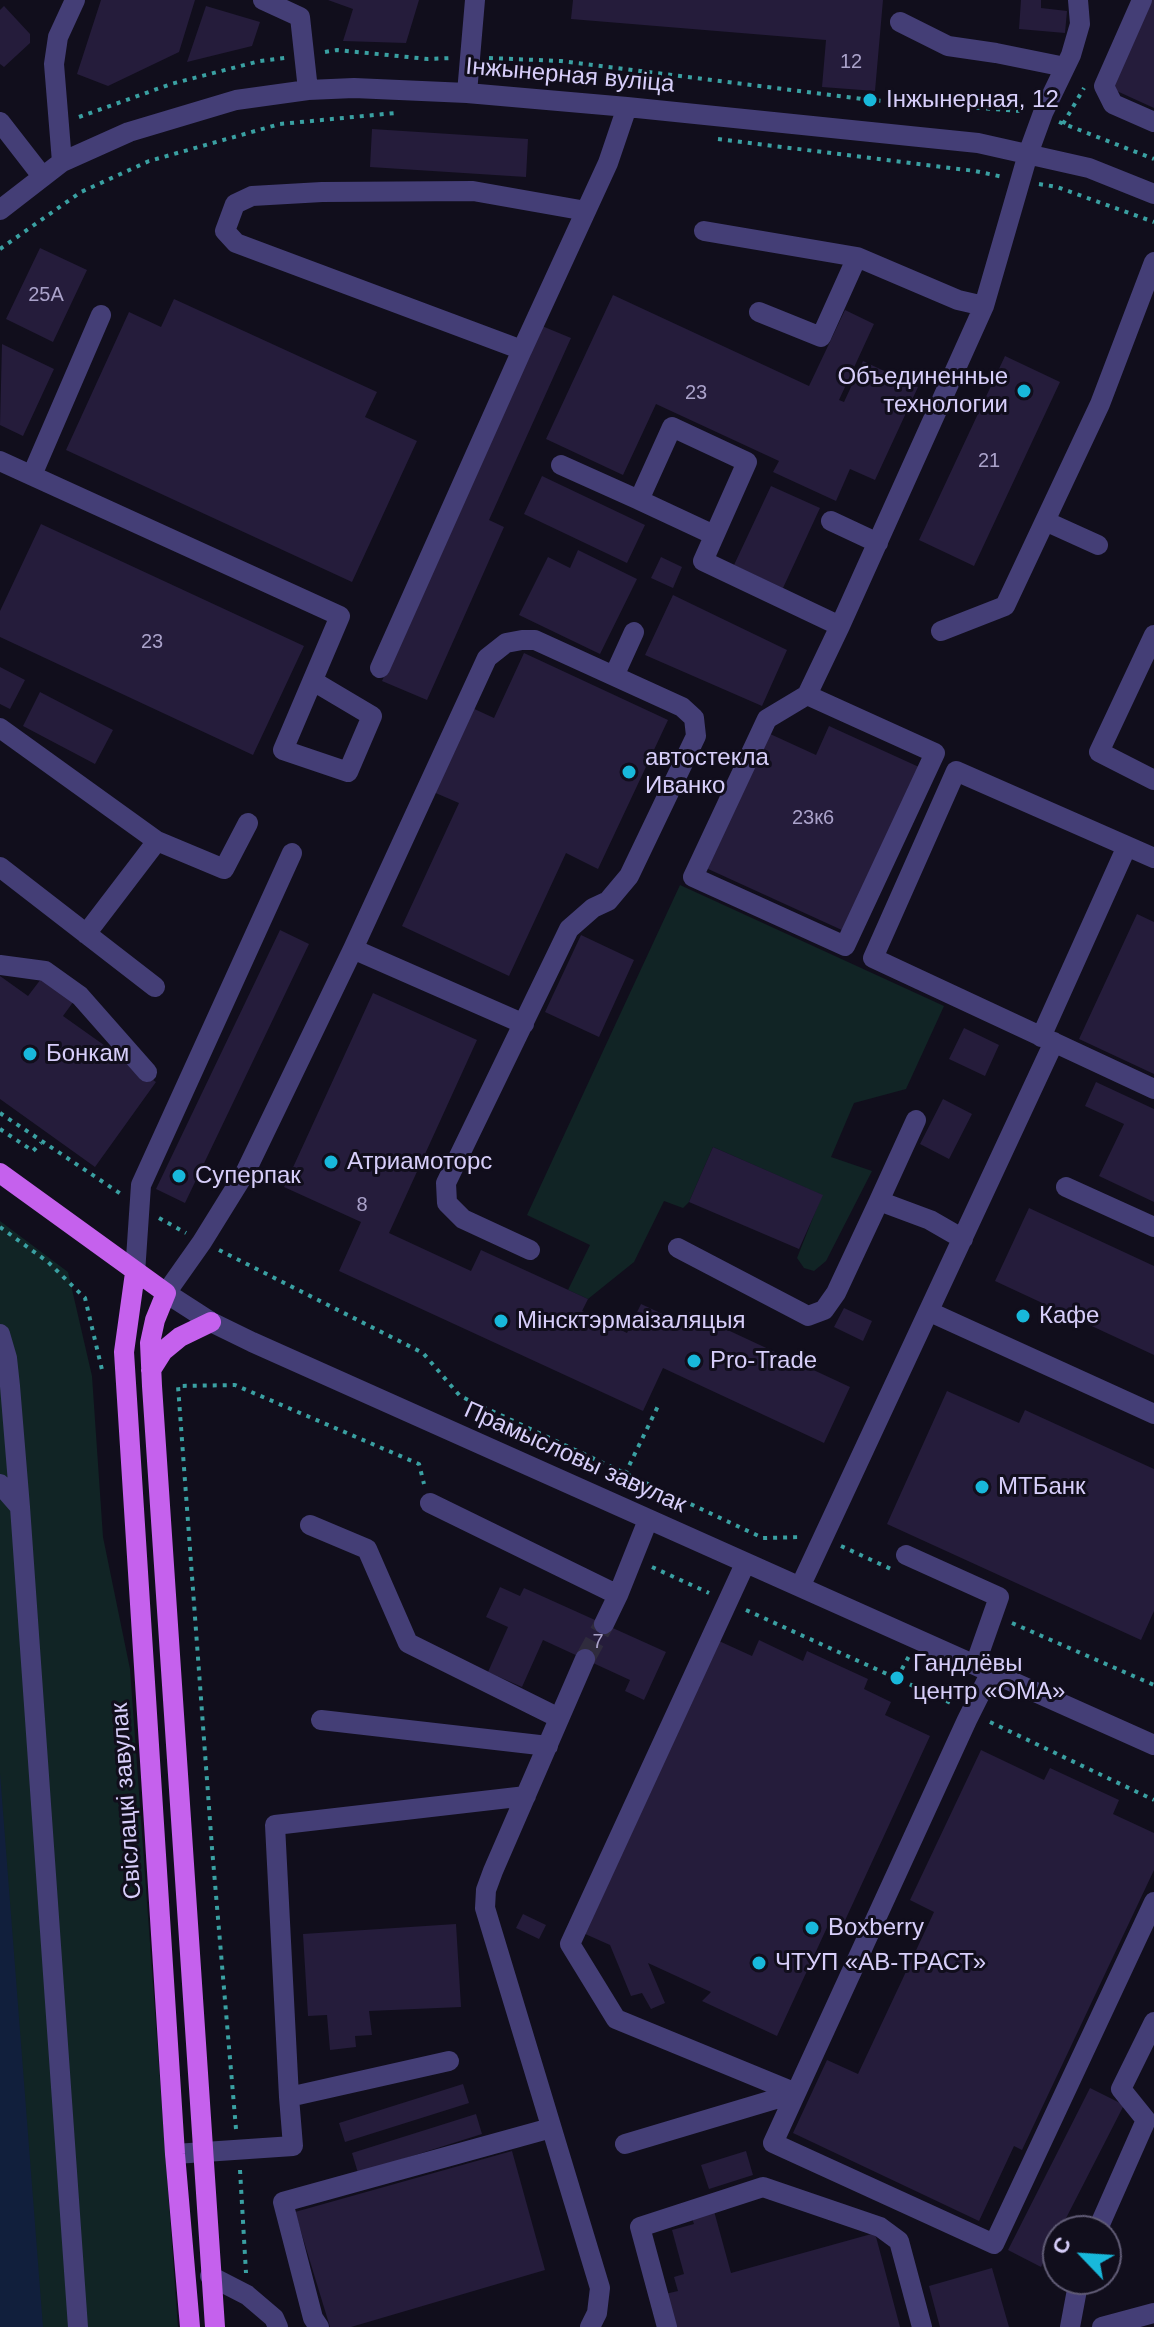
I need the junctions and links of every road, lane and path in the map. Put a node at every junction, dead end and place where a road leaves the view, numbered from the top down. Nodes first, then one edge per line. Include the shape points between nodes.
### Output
1 (75, 0) edge
2 (263, 0) edge
3 (475, 0) edge
4 (1078, 0) edge
5 (1142, 0) edge
6 (900, 22) dead end
7 (1065, 67) junction
8 (308, 90) junction
9 (467, 93) junction
10 (627, 107) junction
11 (399, 112) dead end
12 (0, 122) edge
13 (1154, 122) edge
14 (713, 139) dead end
15 (1028, 154) junction
16 (62, 162) junction
17 (42, 176) junction
18 (1020, 180) junction
19 (1154, 194) edge
20 (3, 202) edge
21 (586, 211) junction
22 (1154, 222) edge
23 (704, 231) dead end
24 (0, 249) edge
25 (857, 257) junction
26 (1154, 262) edge
27 (984, 306) junction
28 (759, 312) dead end
29 (101, 315) dead end
30 (522, 350) junction
31 (0, 461) edge
32 (561, 465) dead end
33 (32, 475) junction
34 (639, 500) junction
35 (831, 521) dead end
36 (1045, 521) junction
37 (714, 535) junction
38 (878, 543) junction
39 (1098, 545) dead end
40 (840, 626) junction
41 (941, 631) dead end
42 (634, 632) dead end
43 (1154, 635) edge
44 (380, 668) dead end
45 (614, 676) junction
46 (313, 681) junction
47 (807, 695) junction
48 (0, 728) edge
49 (1154, 780) edge
50 (248, 823) dead end
51 (157, 841) junction
52 (1127, 846) junction
53 (292, 853) dead end
54 (1154, 858) edge
55 (0, 867) edge
56 (86, 934) junction
57 (353, 949) junction
58 (0, 965) edge
59 (155, 987) dead end
60 (524, 1024) junction
61 (1047, 1040) junction
62 (147, 1072) dead end
63 (1154, 1089) edge
64 (0, 1113) edge
65 (916, 1120) dead end
66 (2, 1130) edge
67 (0, 1138) edge
68 (41, 1143) junction
69 (0, 1173) edge
70 (1066, 1187) dead end
71 (879, 1201) junction
72 (141, 1208) junction
73 (0, 1227) edge
74 (1154, 1227) edge
75 (963, 1239) junction
76 (202, 1242) junction
77 (678, 1248) dead end
78 (530, 1250) dead end
79 (135, 1273) junction
80 (166, 1293) junction
81 (930, 1312) junction
82 (211, 1322) junction
83 (0, 1334) edge
84 (151, 1370) junction
85 (103, 1374) dead end
86 (659, 1404) dead end
87 (1154, 1414) edge
88 (625, 1474) junction
89 (0, 1484) edge
90 (430, 1503) joint
91 (20, 1507) junction
92 (648, 1520) junction
93 (310, 1525) dead end
94 (823, 1537) junction
95 (745, 1564) junction
96 (902, 1564) joint
97 (800, 1587) junction
98 (618, 1595) junction
99 (992, 1614) junction
100 (604, 1624) tunnel mouth
101 (844, 1655) dead end
102 (585, 1659) tunnel mouth
103 (983, 1669) junction
104 (1154, 1685) edge
105 (970, 1712) junction
106 (559, 1718) junction
107 (321, 1720) dead end
108 (1154, 1744) edge
109 (548, 1746) junction
110 (526, 1796) junction
111 (1154, 1800) edge
112 (1154, 1902) edge
113 (1154, 2022) edge
114 (449, 2061) dead end
115 (796, 2093) junction
116 (289, 2097) junction
117 (1150, 2112) edge
118 (551, 2128) junction
119 (625, 2144) dead end
120 (238, 2151) junction
121 (202, 2152) junction
122 (175, 2154) junction
123 (1104, 2215) edge
124 (210, 2276) junction
125 (247, 2295) junction
126 (1076, 2295) edge
127 (1154, 2313) edge
128 (78, 2327) edge
129 (190, 2327) edge
130 (215, 2327) edge
131 (278, 2327) edge
132 (319, 2327) edge
133 (590, 2327) edge
134 (667, 2327) edge
135 (922, 2327) edge
136 (1070, 2327) edge
137 (1102, 2327) edge

1 - 16 street via 58,37 54,64
2 - 8 street via 300,17
3 - 9 street
4 - 7 street via 1080,24
5 - 13 street via 1104,86 1113,104
6 - 7 street via 948,46
7 - 15 street
8 - 9 street, Інжынерная вуліца
8 - 16 street, Інжынерная вуліца via 236,100 191,113 129,132
9 - 10 street, Інжынерная вуліца
10 - 15 street, Інжынерная вуліца via 978,143
10 - 21 street
11 - 24 path via 280,124 149,161 81,192
12 - 17 street
14 - 18 path
15 - 18 street
15 - 19 street, Інжынерная вуліца via 1089,168
16 - 17 street, Інжынерная вуліца
17 - 20 street, Інжынерная вуліца
18 - 22 path via 1057,187
18 - 27 street
21 - 30 street
21 - 30 street via 473,191 322,192 252,196 235,204 225,231 236,243
23 - 25 street
25 - 27 street
25 - 28 street via 821,337
26 - 36 street via 1100,404
27 - 38 street
29 - 33 street
30 - 44 street
31 - 33 street
32 - 34 street
33 - 46 street via 340,616
34 - 37 street
34 - 37 street via 672,427 747,462
35 - 38 street
36 - 39 street
36 - 41 street via 1005,606
37 - 40 street via 703,561
38 - 40 street
40 - 47 street
42 - 45 street
43 - 49 street via 1099,752
45 - 57 street via 535,640 506,643 487,658
45 - 60 street via 682,707 694,718 696,736 629,876 608,901 569,929
46 - 46 street via 283,750 348,772 372,716
47 - 47 street via 767,719 693,877 845,946 935,753
48 - 51 street
50 - 51 street via 224,869
51 - 56 street
52 - 54 street
52 - 61 street
52 - 61 street via 956,771 873,958
53 - 72 street via 141,1185
55 - 56 street
56 - 59 street
57 - 60 street
57 - 76 street via 246,1171
58 - 62 street via 45,971 80,996
60 - 78 street via 446,1183 447,1203 463,1219
61 - 63 street
61 - 75 street
64 - 68 path
65 - 71 street
66 - 67 path
66 - 68 path via 33,1151
68 - 72 path
69 - 79 main road, Прамысловы завулак
70 - 74 street
71 - 75 street
71 - 77 street via 836,1293 824,1310 808,1316
72 - 76 path
72 - 79 street
73 - 85 path via 85,1298
75 - 81 street
76 - 80 street
76 - 88 path via 423,1353 460,1396
79 - 80 main road, Прамысловы завулак
79 - 122 main road, Свіслацкі завулак via 124,1352
80 - 82 street, Прамысловы завулак
80 - 84 main road via 150,1343
81 - 87 street
81 - 94 street
82 - 84 main road via 180,1337
82 - 92 street, Прамысловы завулак
83 - 91 street via 7,1358
84 - 121 main road
86 - 88 path
88 - 94 path via 763,1538
89 - 91 street
90 - 98 street
90 - 120 path via 419,1464 235,1385 178,1386
91 - 128 street
92 - 95 street, Прамысловы завулак
92 - 98 street
93 - 106 street via 367,1549 408,1643
94 - 96 path
94 - 97 street
95 - 97 street, Прамысловы завулак
95 - 115 street via 570,1944 616,2019
96 - 99 street via 999,1597
97 - 103 street, Прамысловы завулак
98 - 100 street
99 - 103 street
99 - 104 path
101 - 105 path
102 - 106 street
103 - 105 street
103 - 108 street, Прамысловы завулак
105 - 111 path
105 - 115 street
106 - 109 street
107 - 109 street
109 - 110 street
110 - 116 street via 275,1825
110 - 118 street via 486,1890 485,1908
112 - 115 street via 994,2244 773,2143
113 - 117 street via 1121,2089
114 - 116 street
115 - 119 street
116 - 120 street via 293,2146
117 - 123 street
118 - 132 street via 283,2202
118 - 133 street via 600,2288
120 - 121 street
120 - 125 path
121 - 122 street
121 - 124 main road
122 - 129 main road, Свіслацкі завулак
124 - 125 street
124 - 130 main road
125 - 131 street
126 - 136 street
127 - 137 street
134 - 135 street via 640,2227 763,2187 880,2227 899,2241

